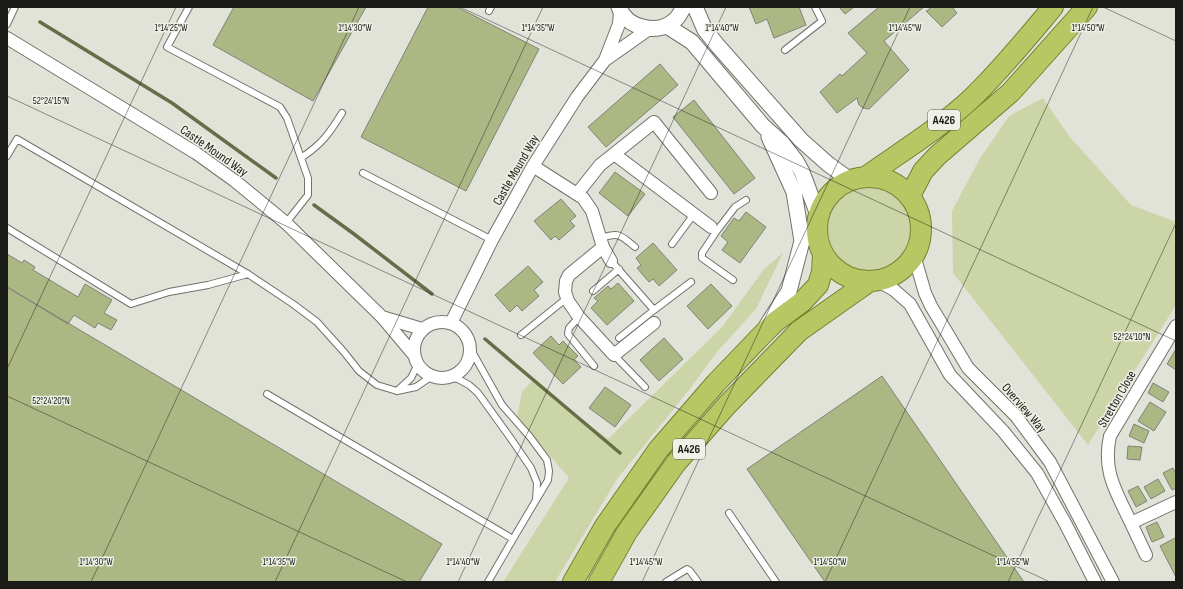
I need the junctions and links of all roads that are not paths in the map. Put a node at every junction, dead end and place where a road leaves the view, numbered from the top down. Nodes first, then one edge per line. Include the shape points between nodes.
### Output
1 (15, 7) edge
2 (189, 7) edge
3 (684, 7) edge
4 (695, 7) edge
5 (815, 7) edge
6 (1053, 7) edge
7 (1087, 7) edge
8 (619, 9) edge
9 (7, 24) edge
10 (667, 26) junction
11 (649, 29) junction
12 (7, 38) edge
13 (785, 50) dead end
14 (605, 60) junction
15 (342, 113) dead end
16 (763, 126) junction
17 (614, 154) junction
18 (7, 156) edge
19 (301, 158) junction
20 (533, 166) junction
21 (363, 173) dead end
22 (858, 178) junction
23 (711, 193) dead end
24 (577, 194) junction
25 (910, 196) junction
26 (746, 200) dead end
27 (694, 214) junction
28 (818, 215) junction
29 (286, 224) junction
30 (7, 228) edge
31 (714, 230) junction
32 (492, 240) junction
33 (602, 243) junction
34 (672, 244) dead end
35 (635, 247) dead end
36 (823, 254) junction
37 (914, 255) junction
38 (615, 265) junction
39 (248, 274) junction
40 (733, 280) dead end
41 (874, 280) junction
42 (691, 282) dead end
43 (593, 291) dead end
44 (567, 298) junction
45 (654, 310) junction
46 (579, 316) junction
47 (382, 317) junction
48 (451, 323) junction
49 (654, 323) dead end
50 (422, 330) junction
51 (1173, 331) edge
52 (521, 335) dead end
53 (762, 335) junction
54 (619, 338) dead end
55 (470, 348) junction
56 (614, 355) junction
57 (416, 359) junction
58 (594, 366) dead end
59 (432, 376) junction
60 (450, 376) junction
61 (645, 387) dead end
62 (397, 391) junction
63 (267, 394) dead end
64 (536, 502) junction
65 (1176, 502) edge
66 (729, 513) dead end
67 (1131, 523) junction
68 (513, 539) junction
69 (1146, 555) dead end
70 (488, 582) edge
71 (573, 582) edge
72 (599, 582) edge
73 (666, 582) edge
74 (698, 582) edge
75 (776, 582) edge
76 (1095, 582) edge
77 (1114, 582) edge

1 - 9 lane
2 - 19 lane via 167,47 280,107 287,118
3 - 10 street via 676,20
4 - 22 street via 705,30 801,140 828,164
5 - 13 lane via 822,21
6 - 22 highway, A426 via 971,99 932,130
7 - 25 highway, A426 via 1011,92 937,156 923,171
8 - 11 street via 635,26
8 - 14 street, Castle Mound Way via 619,24
10 - 11 street
10 - 16 street via 692,42
11 - 14 street, Castle Mound Way
12 - 29 street, Castle Mound Way via 196,153 235,181
14 - 20 street, Castle Mound Way via 577,97
15 - 19 lane via 328,136
16 - 28 street via 796,161
16 - 53 street via 794,192 802,241 789,291
17 - 23 street via 654,122
17 - 24 street via 600,165
17 - 27 street
18 - 39 lane via 17,139
19 - 29 lane via 308,178 308,195
20 - 24 street
20 - 32 street, Castle Mound Way
21 - 32 lane
22 - 25 highway via 883,178 898,185
22 - 28 highway via 836,188 825,200
24 - 33 street via 592,211
25 - 37 highway via 918,210 921,225 920,241
26 - 31 lane via 735,207
27 - 31 street
27 - 34 lane
28 - 36 highway via 818,241
29 - 47 street, Castle Mound Way
30 - 39 lane via 131,304 169,292
31 - 40 lane via 702,258
32 - 48 street, Castle Mound Way
33 - 35 lane via 614,234
33 - 38 street
33 - 44 street via 566,281
36 - 41 highway via 843,274 856,279
36 - 53 highway, A426 via 818,285 802,302
37 - 41 highway via 892,276
37 - 77 street, Overview Way via 931,306 968,368 1016,416 1050,462
38 - 43 lane
38 - 45 lane
39 - 62 lane via 317,322 359,371 377,385
41 - 72 highway, A426 via 799,331 726,405 658,488 627,532
41 - 76 street via 894,290 910,304 950,375 1003,431 1036,473
42 - 45 lane
44 - 46 street
44 - 52 lane
45 - 54 lane
46 - 56 street
46 - 58 lane via 568,328 568,334
47 - 50 street, Castle Mound Way
47 - 57 street, Castle Mound Way
48 - 50 street via 439,322
48 - 55 street via 464,333
49 - 56 street
50 - 57 street via 414,346
51 - 67 street, Stretton Close via 1110,436 1107,450 1112,484
53 - 71 highway, A426 via 658,450 605,526
55 - 60 street via 465,366
55 - 64 lane via 502,405 547,460 548,480
56 - 61 lane
57 - 59 street via 424,371
57 - 62 lane via 411,378
59 - 60 street
59 - 62 lane via 416,387
60 - 64 lane via 469,385 478,393 531,468 537,484
63 - 68 lane
64 - 68 lane
65 - 67 street
66 - 75 lane
67 - 69 street, Stretton Close
68 - 70 lane
73 - 74 lane via 687,569

